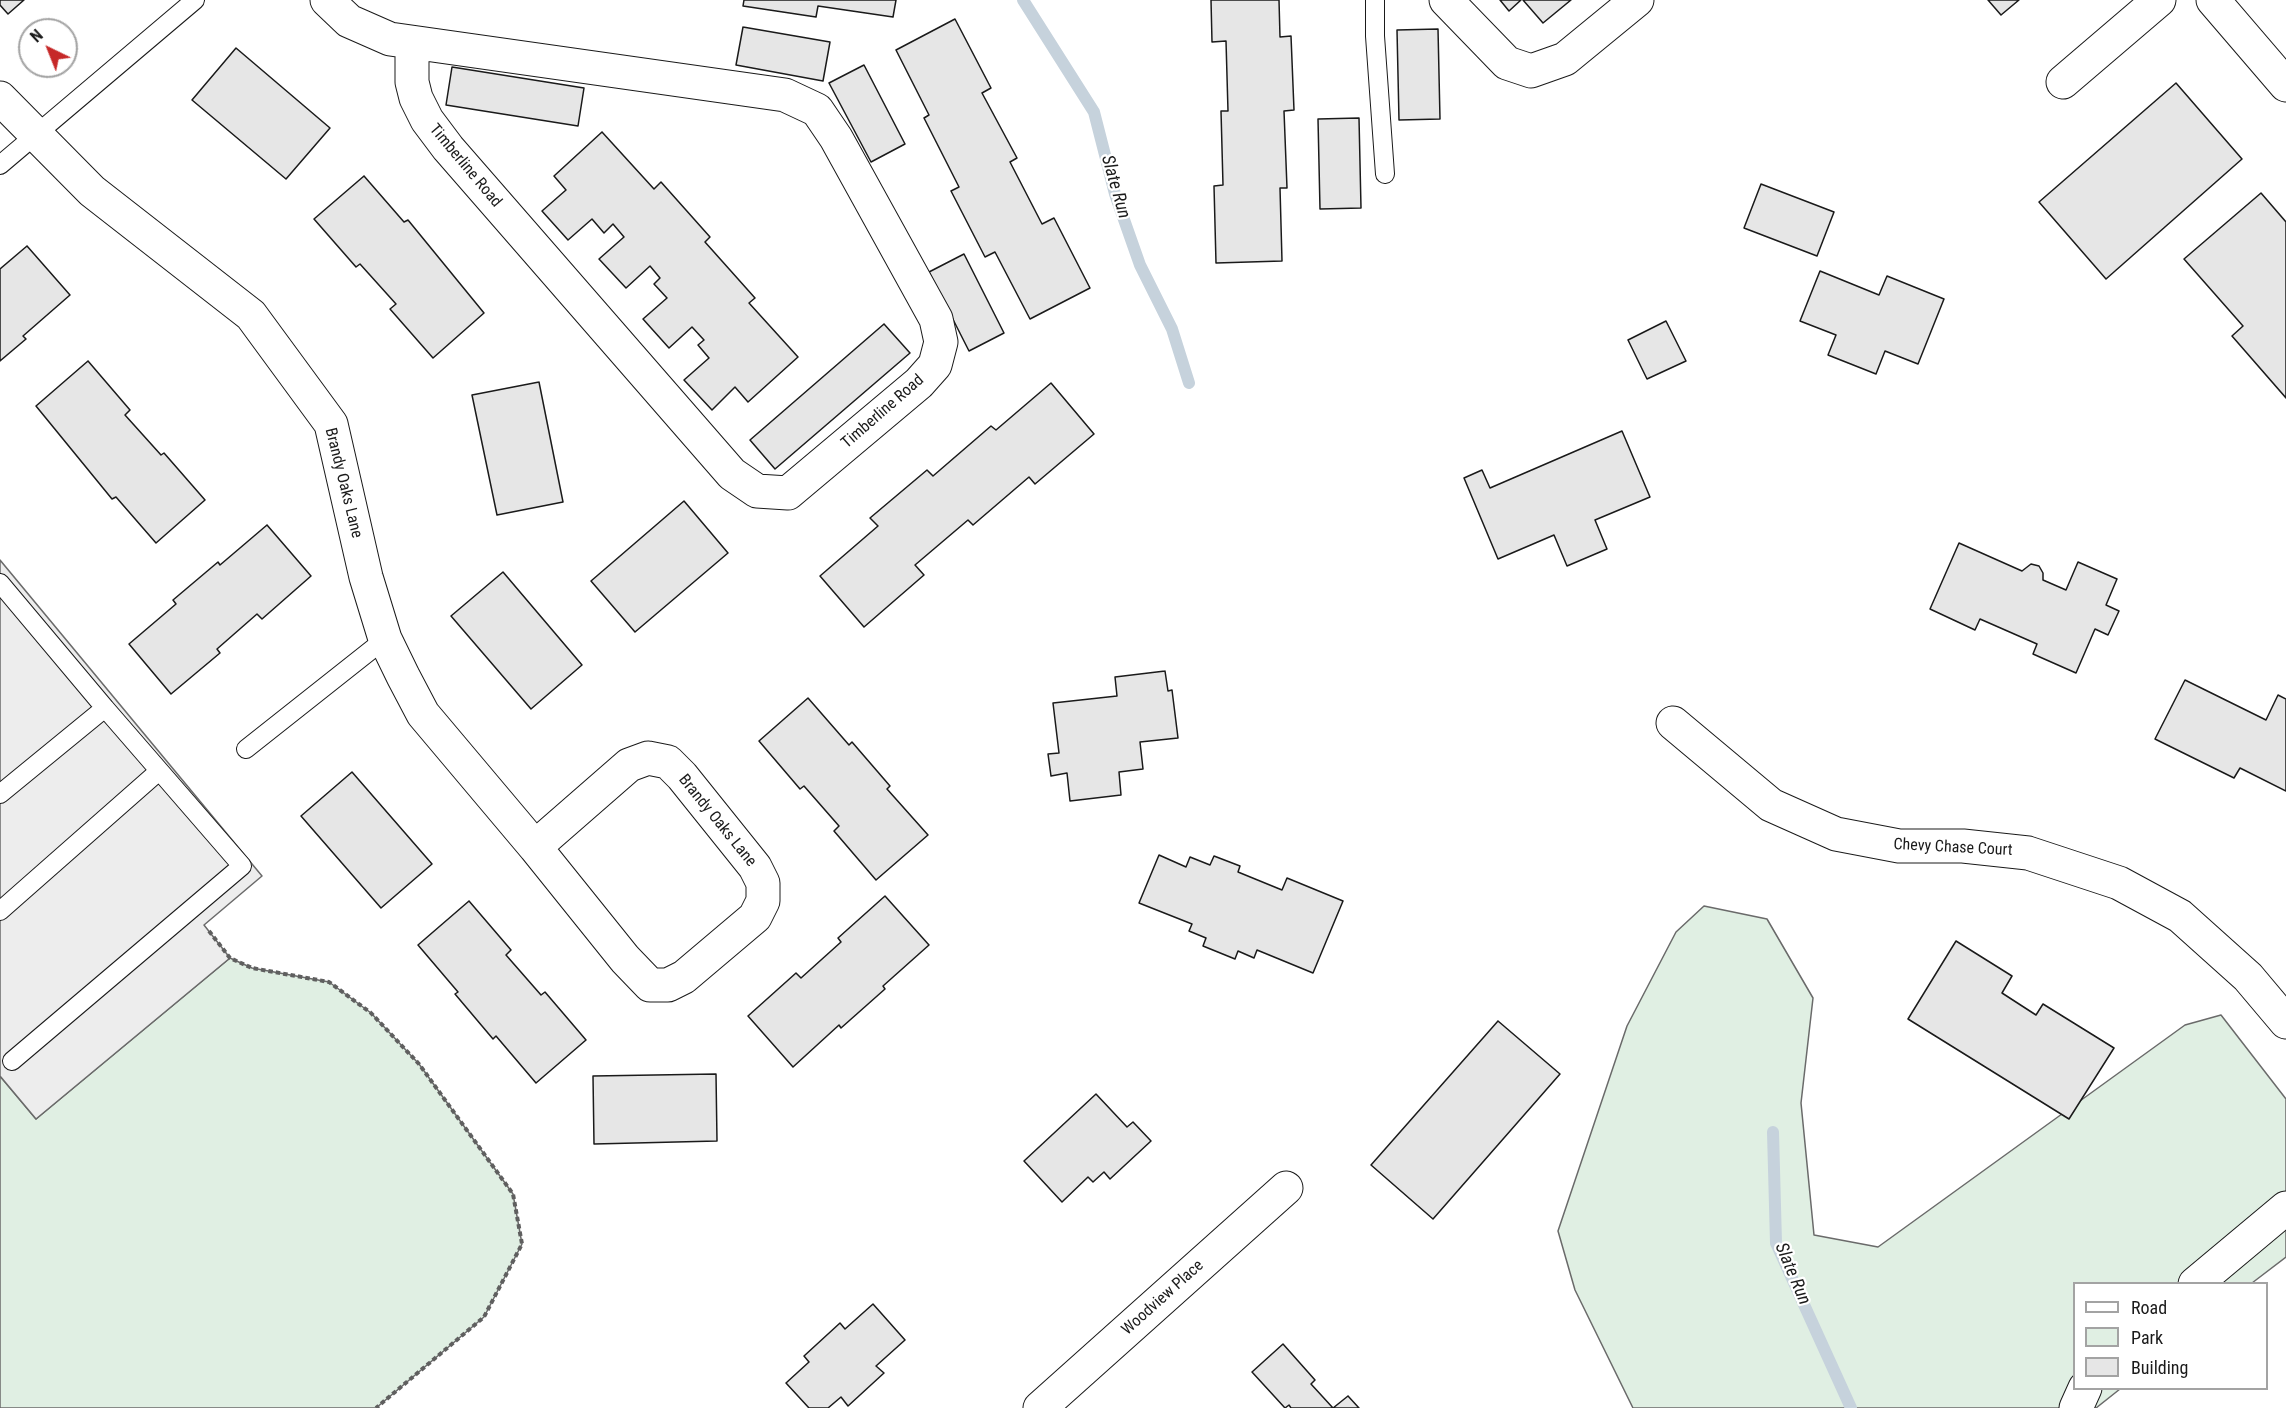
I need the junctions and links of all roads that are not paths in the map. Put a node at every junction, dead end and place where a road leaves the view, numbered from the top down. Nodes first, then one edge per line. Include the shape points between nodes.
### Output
1 (195, 0) edge
2 (327, 0) edge
3 (1375, 0) edge
4 (1446, 0) edge
5 (1637, 0) edge
6 (2159, 0) edge
7 (2213, 0) edge
8 (412, 43) junction
9 (2063, 82) dead end
10 (2286, 85) edge
11 (0, 98) edge
12 (36, 135) junction
13 (0, 165) edge
14 (1385, 174) dead end
15 (0, 583) edge
16 (385, 639) junction
17 (105, 708) junction
18 (1672, 723) dead end
19 (246, 749) dead end
20 (159, 771) junction
21 (0, 794) edge
22 (535, 847) junction
23 (0, 911) edge
24 (2286, 1022) edge
25 (12, 1061) dead end
26 (1286, 1188) dead end
27 (2286, 1208) edge
28 (2197, 1282) edge
29 (2085, 1390) edge
30 (1040, 1408) edge
31 (2076, 1408) edge

1 - 12 lane
2 - 8 street, Timberline Road via 349,21 390,39
3 - 14 lane
4 - 5 street via 1507,63 1530,71 1565,59
6 - 9 street
7 - 10 street
8 - 8 street, Timberline Road via 785,95 817,110 936,319 941,342 935,365 919,383 788,493 757,491 732,474 448,148 416,98
11 - 12 street, Brandy Oaks Lane
12 - 13 lane
12 - 16 street, Brandy Oaks Lane via 92,191 251,315 331,424 366,578
15 - 17 lane
16 - 19 lane
16 - 22 street, Brandy Oaks Lane via 423,714
17 - 20 lane
17 - 21 lane
18 - 24 street, Chevy Chase Court via 1771,806 1836,834 1899,846 1963,846 2028,853 2119,883 2180,916 2248,977
20 - 23 lane
20 - 25 lane via 242,866
22 - 22 street, Brandy Oaks Lane via 650,985 668,985 684,977 755,917 764,901 763,883 755,867 668,762 648,758 629,765
26 - 30 street, Woodview Place
27 - 28 street
29 - 31 street

